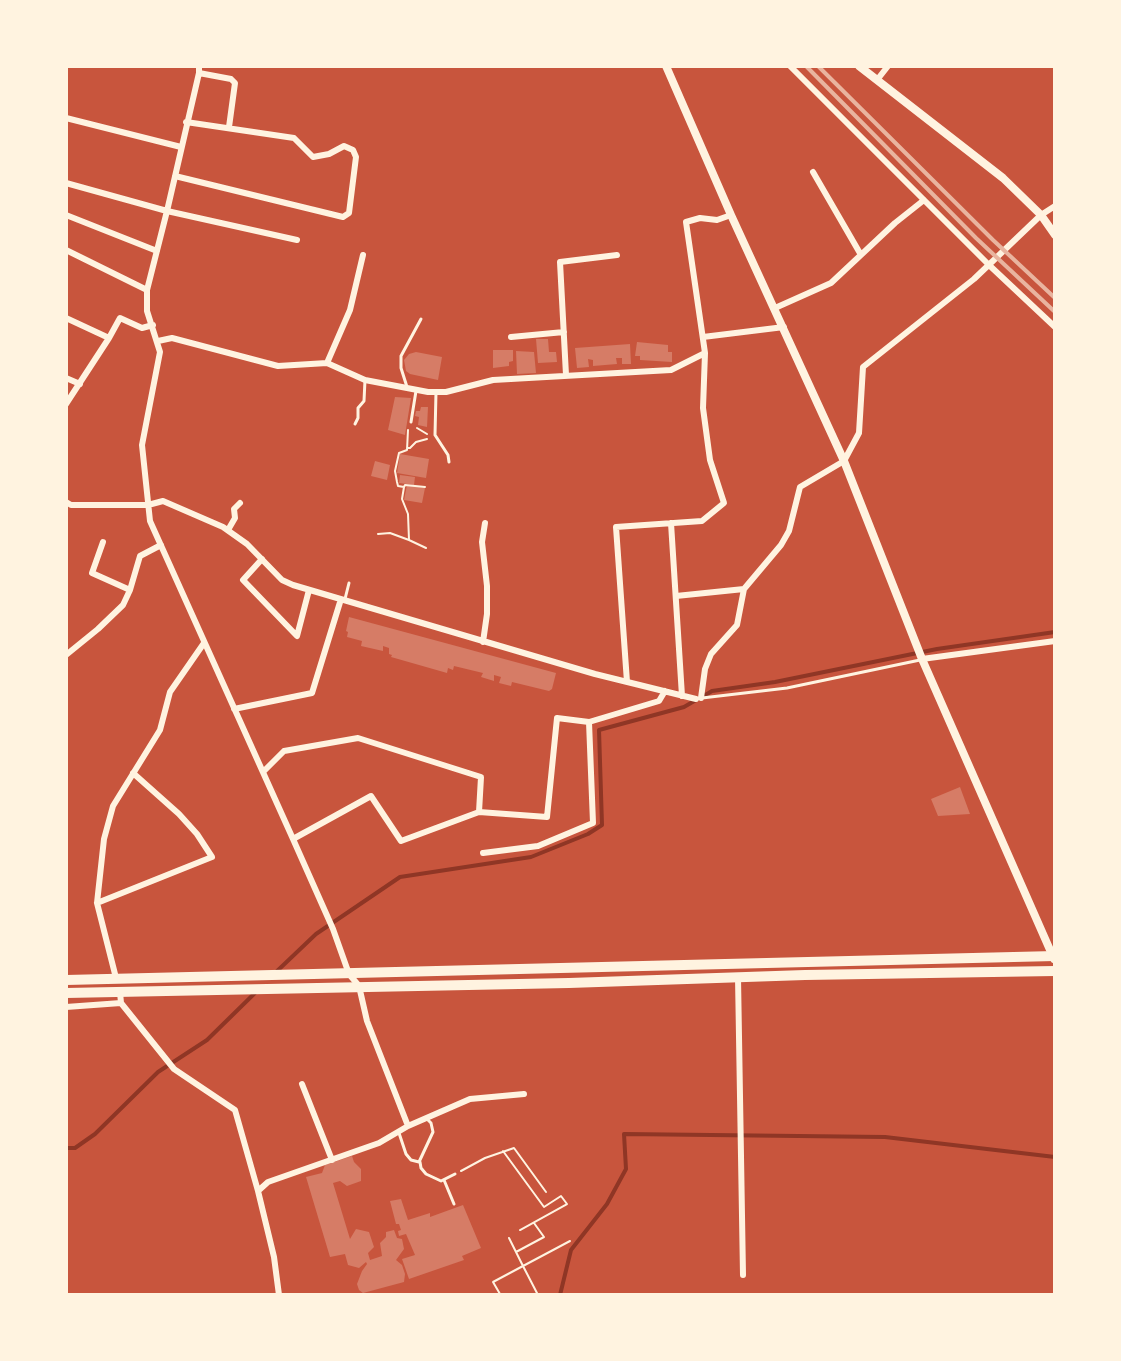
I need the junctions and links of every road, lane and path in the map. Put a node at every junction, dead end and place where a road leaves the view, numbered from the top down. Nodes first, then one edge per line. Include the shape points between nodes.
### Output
1 (666, 66) edge
2 (790, 66) edge
3 (859, 66) edge
4 (888, 66) edge
5 (199, 70) edge
6 (878, 80) junction
7 (66, 118) edge
8 (186, 122) junction
9 (229, 127) junction
10 (181, 147) junction
11 (813, 172) dead end
12 (175, 176) junction
13 (66, 183) edge
14 (924, 200) junction
15 (1055, 206) edge
16 (167, 212) junction
17 (66, 215) edge
18 (731, 215) junction
19 (1041, 215) junction
20 (1055, 235) edge
21 (297, 240) dead end
22 (66, 250) edge
23 (157, 251) junction
24 (363, 255) dead end
25 (617, 255) dead end
26 (861, 255) junction
27 (989, 265) junction
28 (147, 290) junction
29 (775, 308) junction
30 (66, 318) edge
31 (422, 319) dead end
32 (153, 325) junction
33 (784, 327) junction
34 (1055, 327) edge
35 (564, 332) junction
36 (511, 337) dead end
37 (703, 337) junction
38 (109, 338) junction
39 (158, 341) junction
40 (705, 353) junction
41 (327, 363) junction
42 (566, 375) junction
43 (66, 378) edge
44 (365, 380) junction
45 (80, 384) junction
46 (407, 388) junction
47 (416, 391) junction
48 (436, 392) junction
49 (66, 404) edge
50 (411, 422) joint
51 (355, 424) dead end
52 (408, 428) junction
53 (407, 448) junction
54 (844, 461) junction
55 (449, 462) dead end
56 (404, 487) junction
57 (424, 487) dead end
58 (66, 502) edge
59 (240, 503) dead end
60 (148, 505) junction
61 (485, 523) dead end
62 (670, 523) junction
63 (228, 530) junction
64 (378, 534) dead end
65 (410, 540) junction
66 (103, 542) dead end
67 (161, 545) junction
68 (426, 548) dead end
69 (262, 559) junction
70 (349, 583) dead end
71 (744, 589) junction
72 (130, 590) junction
73 (309, 590) junction
74 (676, 596) junction
75 (343, 600) junction
76 (1055, 641) edge
77 (483, 642) junction
78 (204, 643) junction
79 (66, 655) edge
80 (922, 659) junction
81 (627, 682) junction
82 (664, 692) junction
83 (682, 696) junction
84 (699, 699) junction
85 (234, 709) junction
86 (589, 722) junction
87 (263, 772) junction
88 (133, 773) junction
89 (479, 812) junction
90 (294, 839) junction
91 (483, 853) dead end
92 (96, 903) junction
93 (1054, 958) edge
94 (1055, 971) edge
95 (349, 974) junction
96 (738, 977) junction
97 (116, 978) junction
98 (66, 980) edge
99 (359, 986) junction
100 (66, 993) edge
101 (121, 998) junction
102 (66, 1007) edge
103 (302, 1084) dead end
104 (524, 1094) dead end
105 (426, 1118) junction
106 (408, 1126) junction
107 (398, 1132) junction
108 (503, 1151) junction
109 (332, 1160) junction
110 (421, 1160) junction
111 (455, 1174) joint
112 (444, 1180) junction
113 (258, 1191) junction
114 (546, 1192) dead end
115 (454, 1204) dead end
116 (534, 1222) junction
117 (520, 1230) dead end
118 (509, 1238) dead end
119 (570, 1241) dead end
120 (516, 1252) junction
121 (523, 1266) junction
122 (743, 1275) dead end
123 (500, 1294) edge
124 (279, 1295) edge
125 (538, 1295) edge

1 - 18 street
2 - 14 street
3 - 6 street
4 - 6 street
5 - 8 street
5 - 9 street via 235,83
6 - 19 street via 1003,178
7 - 10 street
8 - 9 street
8 - 10 street
9 - 12 street via 294,138 313,157 344,146 353,150 356,157 349,213 344,217
10 - 12 street
11 - 26 street
12 - 16 street
13 - 16 street
14 - 26 street
14 - 27 street
15 - 19 street
16 - 21 street
16 - 23 street
17 - 23 street
18 - 29 street
18 - 37 street via 686,222
19 - 20 street
19 - 27 street
22 - 28 street
23 - 28 street
24 - 41 street via 350,310
25 - 35 street via 560,262
26 - 29 street via 831,283
27 - 34 street
27 - 54 street via 863,367 859,433
28 - 32 street via 147,310
29 - 33 street
30 - 38 street
31 - 46 lane via 401,356
32 - 38 street via 142,328 120,318
32 - 39 street
33 - 37 street
33 - 54 street
35 - 36 street
35 - 42 street
37 - 40 street
38 - 45 street
39 - 41 street via 172,338 278,366
39 - 60 street via 160,352 142,445
40 - 42 street via 671,370
40 - 62 street via 703,408 710,460 723,503 702,520
41 - 44 street
42 - 48 street via 493,380
43 - 45 street
44 - 46 street
44 - 51 lane via 364,401 358,408
45 - 49 street
46 - 47 street
47 - 48 street
47 - 50 lane
48 - 55 lane via 435,435
50 - 52 path
52 - 53 path
52 - 53 path via 422,430 429,436
53 - 56 path via 399,453 395,471 398,486
54 - 71 street via 800,487 789,531
54 - 80 street
56 - 57 path
56 - 65 path via 402,499 408,514
58 - 60 street
59 - 63 street via 234,509 235,518
60 - 63 street via 163,501
60 - 67 street via 150,521
61 - 77 street via 482,542 487,614
62 - 74 street
62 - 81 street via 616,527
63 - 69 street
64 - 65 path via 390,533
65 - 68 path
66 - 72 street via 92,573
67 - 72 street via 140,556
67 - 78 street
69 - 73 street via 282,579
69 - 73 street via 243,580 297,636
70 - 75 lane
71 - 74 street
71 - 84 street via 737,625 711,654
72 - 79 street via 123,605
73 - 75 street
74 - 83 street
75 - 77 street
75 - 85 street via 312,693
76 - 80 street
77 - 81 street
78 - 85 street
78 - 88 street via 170,693 160,730
80 - 84 lane via 787,688
80 - 93 street
81 - 82 street
82 - 83 street
82 - 86 street via 659,701
83 - 84 street
85 - 87 street
86 - 89 street via 557,718 547,817
86 - 91 street via 593,823 538,846
87 - 89 street via 284,751 358,738 481,777
87 - 90 street
88 - 92 street via 113,806 104,839
88 - 92 street via 179,814 212,857
89 - 90 street via 401,842 371,796
90 - 95 street
92 - 97 street
93 - 95 highway
94 - 96 highway
95 - 97 highway
95 - 99 street
96 - 99 highway
96 - 122 street
97 - 98 highway
99 - 101 highway
99 - 106 street via 367,1021
100 - 101 highway
101 - 102 street
101 - 113 street via 174,1069 235,1110
103 - 109 street
104 - 105 street via 470,1099
105 - 106 street
105 - 110 lane via 433,1132
106 - 107 street
107 - 109 street
107 - 110 lane via 409,1158
108 - 111 path
108 - 114 path via 514,1148
108 - 116 path via 544,1207 561,1196 567,1204
109 - 113 street via 268,1182
110 - 112 lane via 426,1174
111 - 112 lane
112 - 115 lane
113 - 124 street
116 - 117 path
116 - 120 path via 544,1237
118 - 120 path
119 - 121 path
120 - 121 path
121 - 123 path via 494,1282
121 - 125 path

